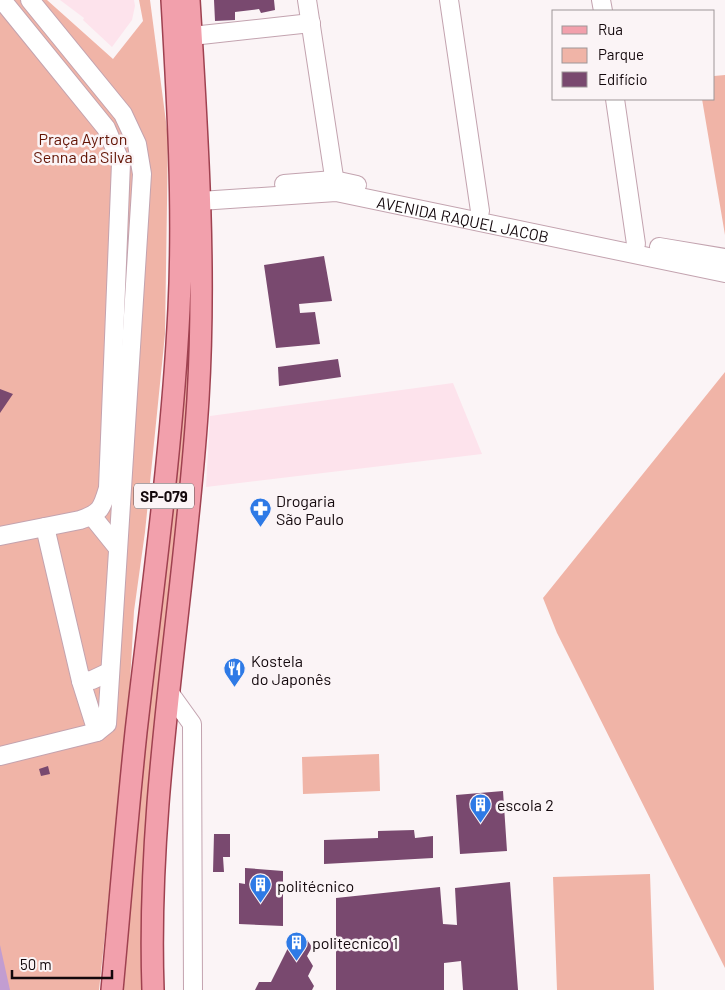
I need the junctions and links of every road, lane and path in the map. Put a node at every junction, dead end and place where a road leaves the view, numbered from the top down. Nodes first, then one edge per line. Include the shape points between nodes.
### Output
1 (2, 0) edge
2 (30, 0) edge
3 (172, 0) edge
4 (190, 0) edge
5 (307, 0) edge
6 (449, 0) edge
7 (311, 22) junction
8 (192, 36) junction
9 (615, 100) edge
10 (335, 186) junction
11 (200, 195) junction
12 (480, 210) junction
13 (636, 244) junction
14 (725, 258) edge
15 (725, 273) edge
16 (97, 513) junction
17 (45, 527) junction
18 (0, 536) edge
19 (117, 547) junction
20 (109, 672) junction
21 (81, 681) junction
22 (169, 692) junction
23 (97, 732) junction
24 (0, 756) edge
25 (112, 990) edge
26 (153, 990) edge
27 (193, 990) edge

1 - 16 street via 106,128 121,163 108,488
2 - 19 street via 123,114 137,144 142,174
3 - 25 main road, SP-079 via 180,150 179,310 164,502 137,726
4 - 8 main road, SP-079
5 - 7 street
6 - 12 street
7 - 8 street
7 - 10 street
8 - 11 main road, SP-079
9 - 13 street
10 - 11 street, AVENIDA RAQUEL JACOB
10 - 12 street, AVENIDA RAQUEL JACOB
10 - 15 street, AVENIDA RAQUEL JACOB
11 - 22 main road, SP-079 via 198,400
12 - 13 street, AVENIDA RAQUEL JACOB
13 - 14 street, AVENIDA RAQUEL JACOB
16 - 17 street
16 - 19 street
17 - 18 street
17 - 21 street
19 - 20 street
20 - 21 street
20 - 23 street via 107,724
21 - 23 street
22 - 26 main road, SP-079 via 158,817 151,953
22 - 27 street via 192,724
23 - 24 street

